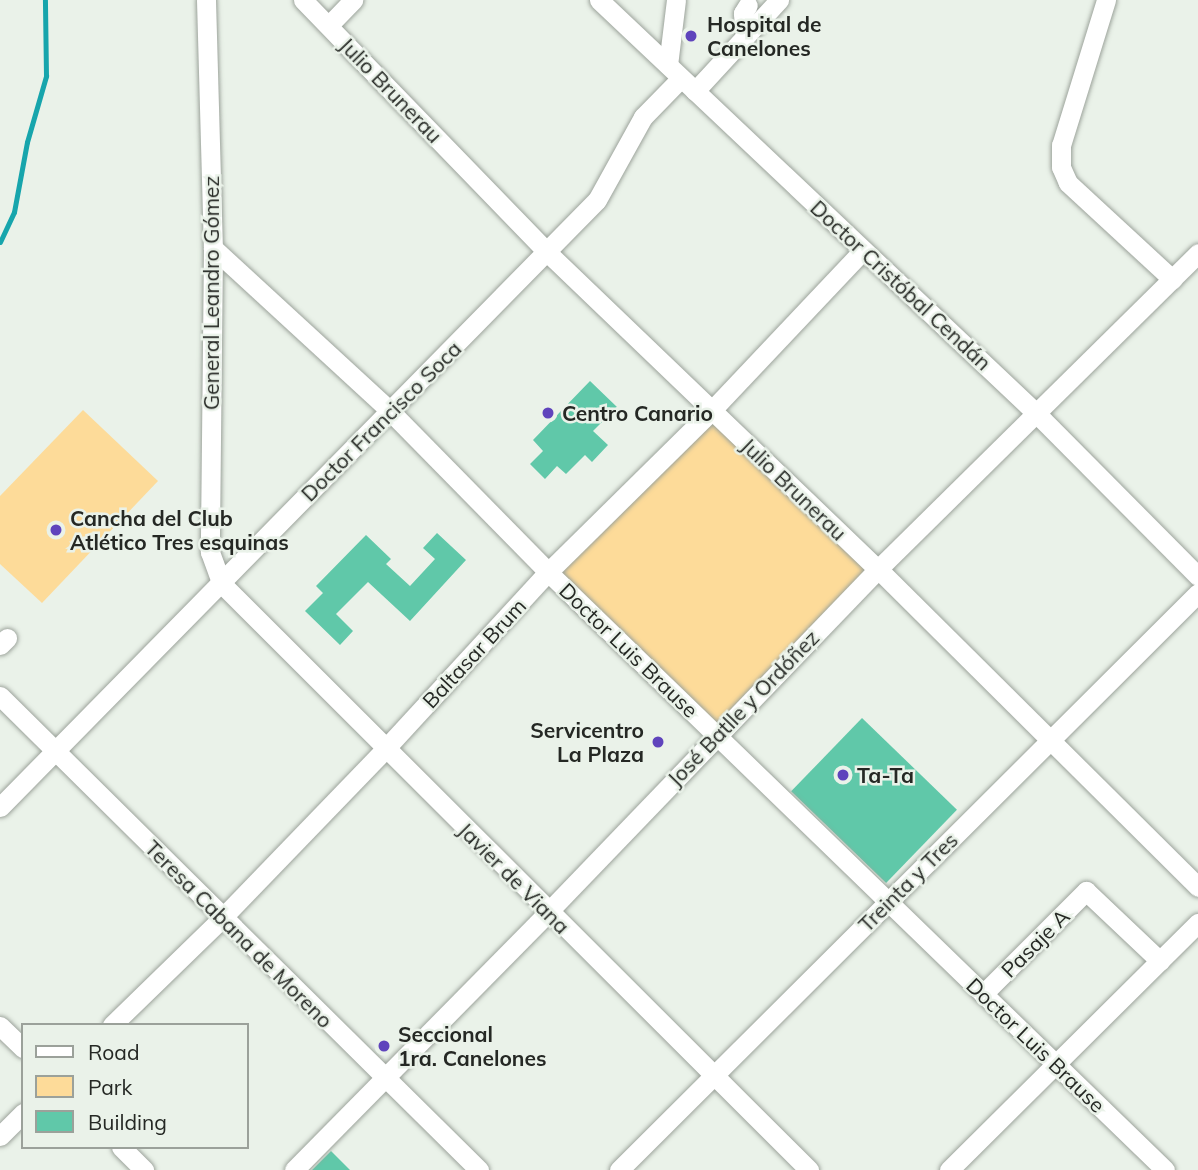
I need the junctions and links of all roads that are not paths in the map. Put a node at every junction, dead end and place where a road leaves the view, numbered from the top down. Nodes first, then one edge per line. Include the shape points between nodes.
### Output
1 (206, 0) edge
2 (303, 0) edge
3 (353, 0) edge
4 (599, 0) edge
5 (676, 0) edge
6 (779, 0) edge
7 (1106, 0) edge
8 (748, 5) dead end
9 (329, 25) junction
10 (745, 37) junction
11 (681, 78) junction
12 (213, 247) junction
13 (863, 250) junction
14 (548, 253) junction
15 (1198, 253) edge
16 (1172, 279) junction
17 (390, 411) junction
18 (711, 411) junction
19 (1034, 411) junction
20 (878, 569) junction
21 (548, 572) junction
22 (1198, 576) edge
23 (221, 583) junction
24 (1198, 593) edge
25 (0, 696) edge
26 (716, 735) junction
27 (1050, 740) junction
28 (386, 748) junction
29 (55, 750) junction
30 (0, 807) edge
31 (1198, 887) edge
32 (888, 902) junction
33 (548, 912) junction
34 (222, 918) junction
35 (1198, 922) edge
36 (1160, 961) junction
37 (983, 994) junction
38 (114, 1023) edge
39 (0, 1026) edge
40 (21, 1046) edge
41 (1055, 1065) junction
42 (714, 1076) junction
43 (385, 1077) junction
44 (21, 1115) edge
45 (0, 1136) edge
46 (123, 1149) edge
47 (144, 1170) edge
48 (294, 1170) edge
49 (479, 1170) edge
50 (619, 1170) edge
51 (810, 1170) edge
52 (949, 1170) edge
53 (1165, 1170) edge

1 - 12 street, General Leandro Gómez
2 - 9 street, Julio Brunerau
3 - 9 street
4 - 11 street, Doctor Cristóbal Cendán
5 - 11 street
6 - 10 street, Doctor Francisco Soca
7 - 16 street via 1061,145 1060,167 1068,183
8 - 10 street
9 - 14 street, Julio Brunerau
10 - 11 street, Doctor Francisco Soca
11 - 13 street, Doctor Cristóbal Cendán
11 - 14 street, Doctor Francisco Soca via 643,117 597,200
12 - 17 street, Doctor Luis Brause
12 - 23 street, General Leandro Gómez via 210,552
13 - 18 street, Baltasar Brum
13 - 19 street, Doctor Cristóbal Cendán
14 - 17 street, Doctor Francisco Soca
14 - 18 street, Julio Brunerau
15 - 16 street, José Batlle y Ordóñez
16 - 19 street, José Batlle y Ordóñez
17 - 21 street, Doctor Luis Brause
17 - 23 street, Doctor Francisco Soca
18 - 20 street, Julio Brunerau
18 - 21 street, Baltasar Brum
19 - 20 street, José Batlle y Ordóñez
19 - 22 street, Doctor Cristóbal Cendán
20 - 26 street, José Batlle y Ordóñez
20 - 27 street, Julio Brunerau
21 - 26 street, Doctor Luis Brause
21 - 28 street, Baltasar Brum
23 - 28 street, Javier de Viana
23 - 29 street, Doctor Francisco Soca
24 - 27 street, Treinta y Tres
25 - 29 street, Teresa Cabana de Moreno
26 - 32 street, Doctor Luis Brause
26 - 33 street, José Batlle y Ordóñez
27 - 31 street, Julio Brunerau
27 - 32 street, Treinta y Tres
28 - 33 street, Javier de Viana
28 - 34 street, Baltasar Brum
29 - 30 street, Doctor Francisco Soca
29 - 34 street, Teresa Cabana de Moreno
32 - 37 street, Doctor Luis Brause
32 - 42 street, Treinta y Tres
33 - 42 street, Javier de Viana
33 - 43 street, José Batlle y Ordóñez
34 - 38 street, Baltasar Brum
34 - 43 street, Teresa Cabana de Moreno
35 - 36 street
36 - 37 street, Pasaje A via 1086,891
36 - 41 street
37 - 41 street, Doctor Luis Brause
39 - 40 street
41 - 52 street
41 - 53 street, Doctor Luis Brause
42 - 50 street, Treinta y Tres
42 - 51 street, Javier de Viana
43 - 48 street, José Batlle y Ordóñez
43 - 49 street, Teresa Cabana de Moreno
44 - 45 street
46 - 47 street

